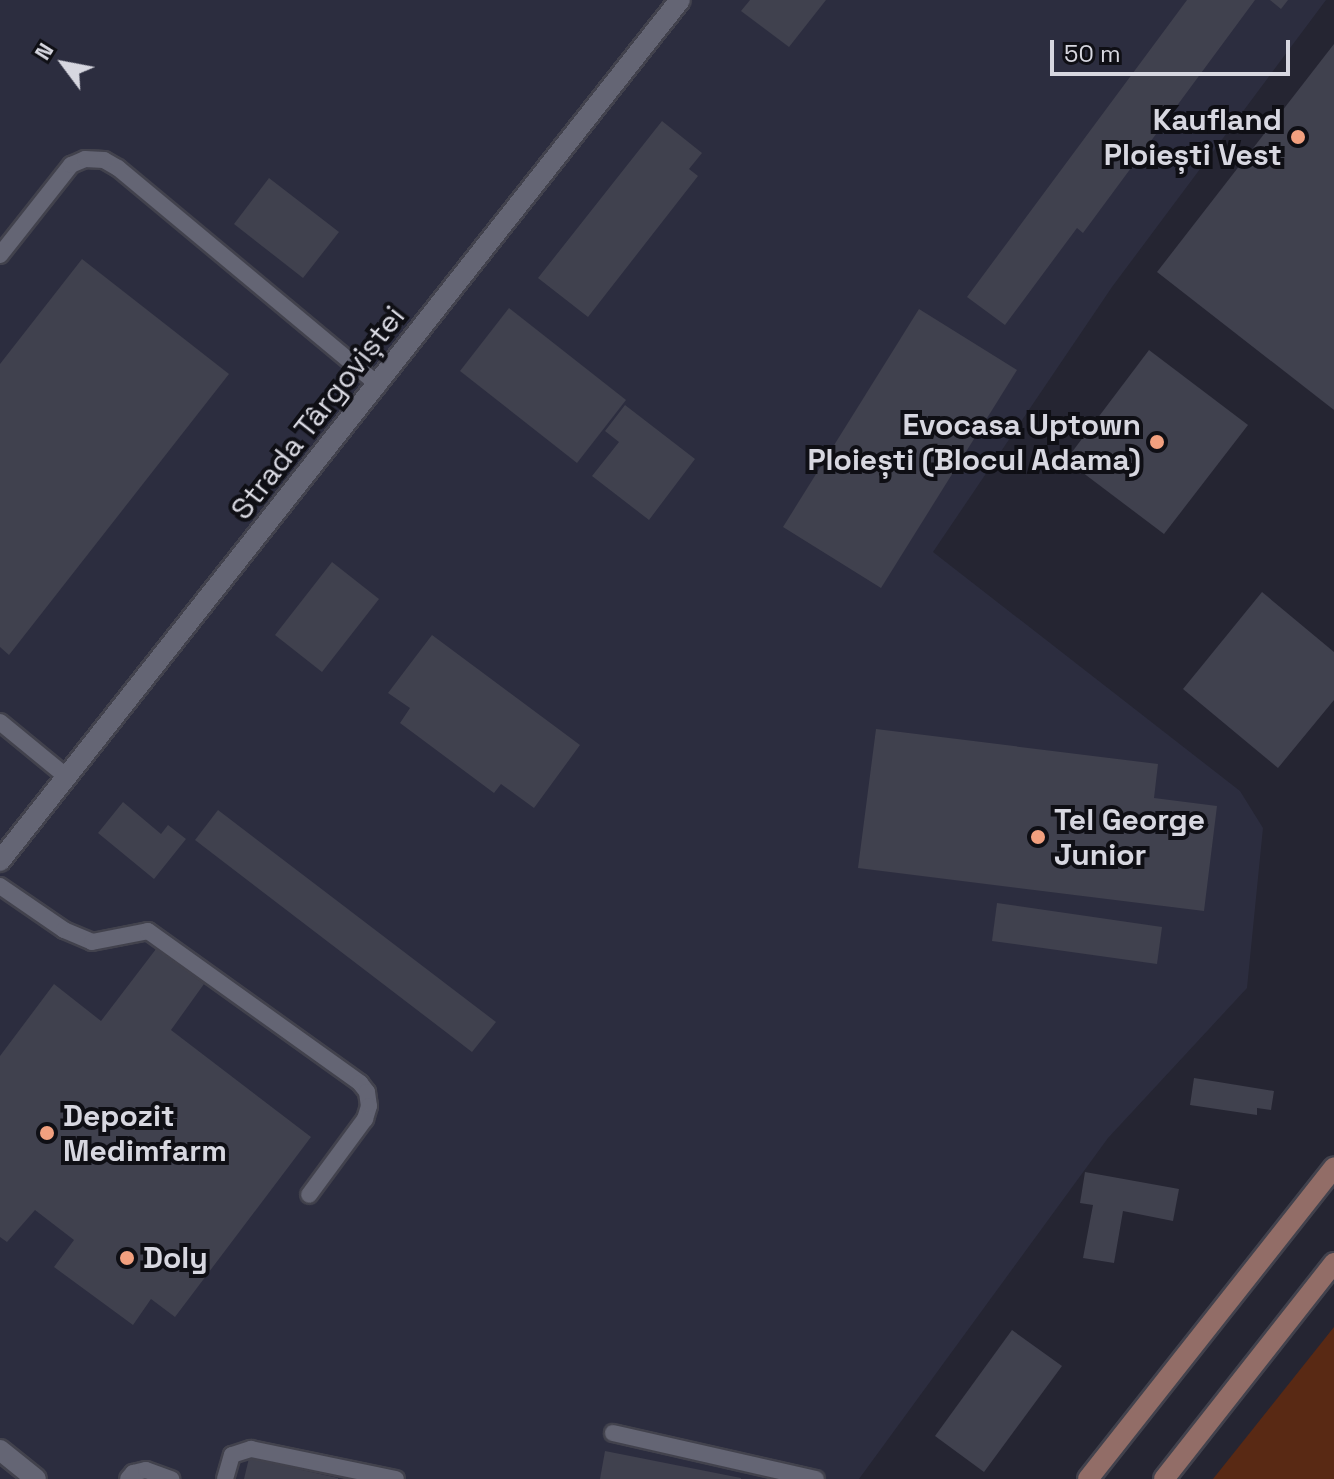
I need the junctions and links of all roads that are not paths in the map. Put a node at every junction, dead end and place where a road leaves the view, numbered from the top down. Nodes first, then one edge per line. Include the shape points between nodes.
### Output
1 (680, 0) edge
2 (0, 255) edge
3 (378, 385) junction
4 (0, 722) edge
5 (67, 777) junction
6 (0, 861) edge
7 (0, 886) edge
8 (1334, 1167) edge
9 (309, 1195) dead end
10 (1334, 1263) edge
11 (613, 1433) dead end
12 (0, 1450) edge
13 (36, 1479) edge
14 (128, 1479) edge
15 (171, 1479) edge
16 (225, 1479) edge
17 (396, 1479) edge
18 (816, 1479) edge
19 (1088, 1479) edge
20 (1164, 1479) edge

1 - 3 street, Strada Târgoviștei
2 - 3 lane via 71,165 104,160
3 - 5 street, Strada Târgoviștei
4 - 5 lane
5 - 6 street, Strada Târgoviștei
7 - 9 lane via 64,930 92,942 148,931 360,1083 369,1106 365,1119
8 - 19 main road
10 - 20 main road
11 - 18 lane
12 - 13 street
14 - 15 lane via 146,1470
16 - 17 lane via 232,1455 251,1449

